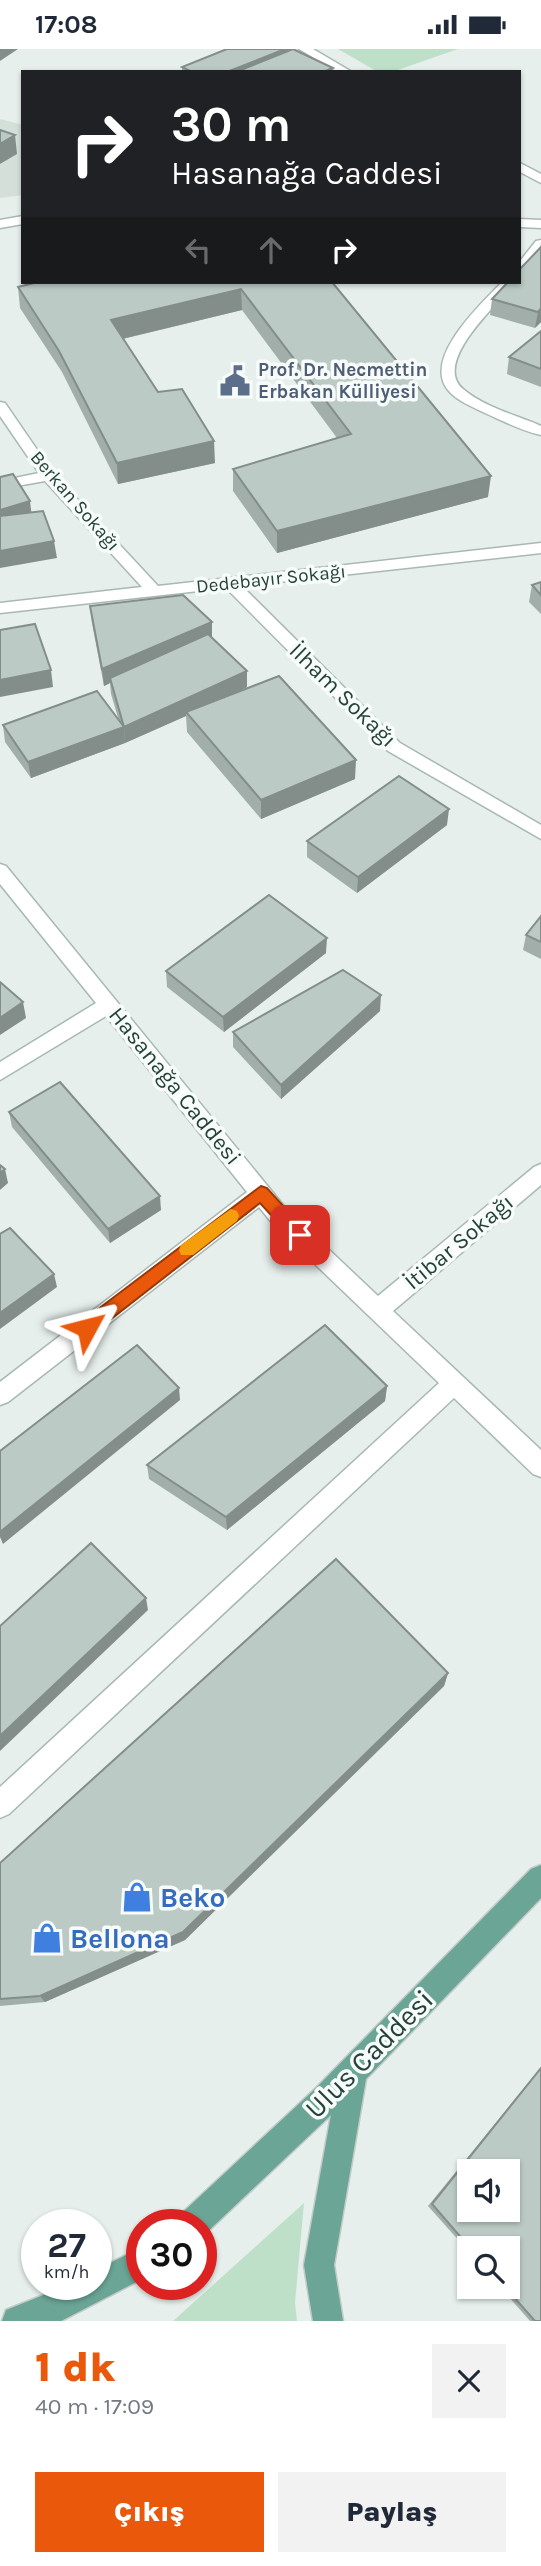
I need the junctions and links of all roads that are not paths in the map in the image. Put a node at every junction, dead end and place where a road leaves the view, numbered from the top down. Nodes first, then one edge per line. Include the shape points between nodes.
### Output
1 (305, 49) edge
2 (342, 70) edge
3 (521, 168) edge
4 (541, 179) edge
5 (21, 221) edge
6 (521, 223) edge
7 (0, 224) edge
8 (541, 224) edge
9 (541, 230) edge
10 (541, 244) edge
11 (521, 268) edge
12 (507, 284) edge
13 (0, 406) edge
14 (541, 431) edge
15 (48, 476) junction
16 (0, 485) edge
17 (541, 548) edge
18 (230, 583) junction
19 (154, 591) junction
20 (0, 608) edge
21 (541, 833) edge
22 (0, 871) edge
23 (109, 1005) junction
24 (0, 1072) edge
25 (541, 1173) edge
26 (261, 1193) junction
27 (378, 1310) junction
28 (454, 1384) junction
29 (0, 1395) edge
30 (541, 1466) edge
31 (0, 1805) edge
32 (541, 1879) edge
33 (353, 2071) junction
34 (210, 2209) edge
35 (126, 2271) edge
36 (17, 2321) edge
37 (328, 2321) edge

1 - 2 street
3 - 4 street
5 - 7 street
6 - 8 street
6 - 9 street
10 - 11 street
12 - 14 street via 454,345 448,372 453,387 471,400
13 - 15 street, Berkan Sokağı
15 - 16 street
15 - 19 street, Berkan Sokağı
17 - 18 street, Dedebayır Sokağı
18 - 19 street, Dedebayır Sokağı
18 - 21 street, İlham Sokağı via 394,747
19 - 20 street, Dedebayır Sokağı
22 - 23 street, Hasanağa Caddesi
23 - 24 street
23 - 26 street, Hasanağa Caddesi
25 - 27 street, İtibar Sokağı
26 - 27 street, Hasanağa Caddesi via 280,1217
26 - 29 street
27 - 28 street, Hasanağa Caddesi
28 - 30 street, Hasanağa Caddesi
28 - 31 street
32 - 33 main road, Ulus Caddesi
33 - 34 main road, Ulus Caddesi
33 - 37 main road via 319,2265
35 - 36 main road via 63,2305

